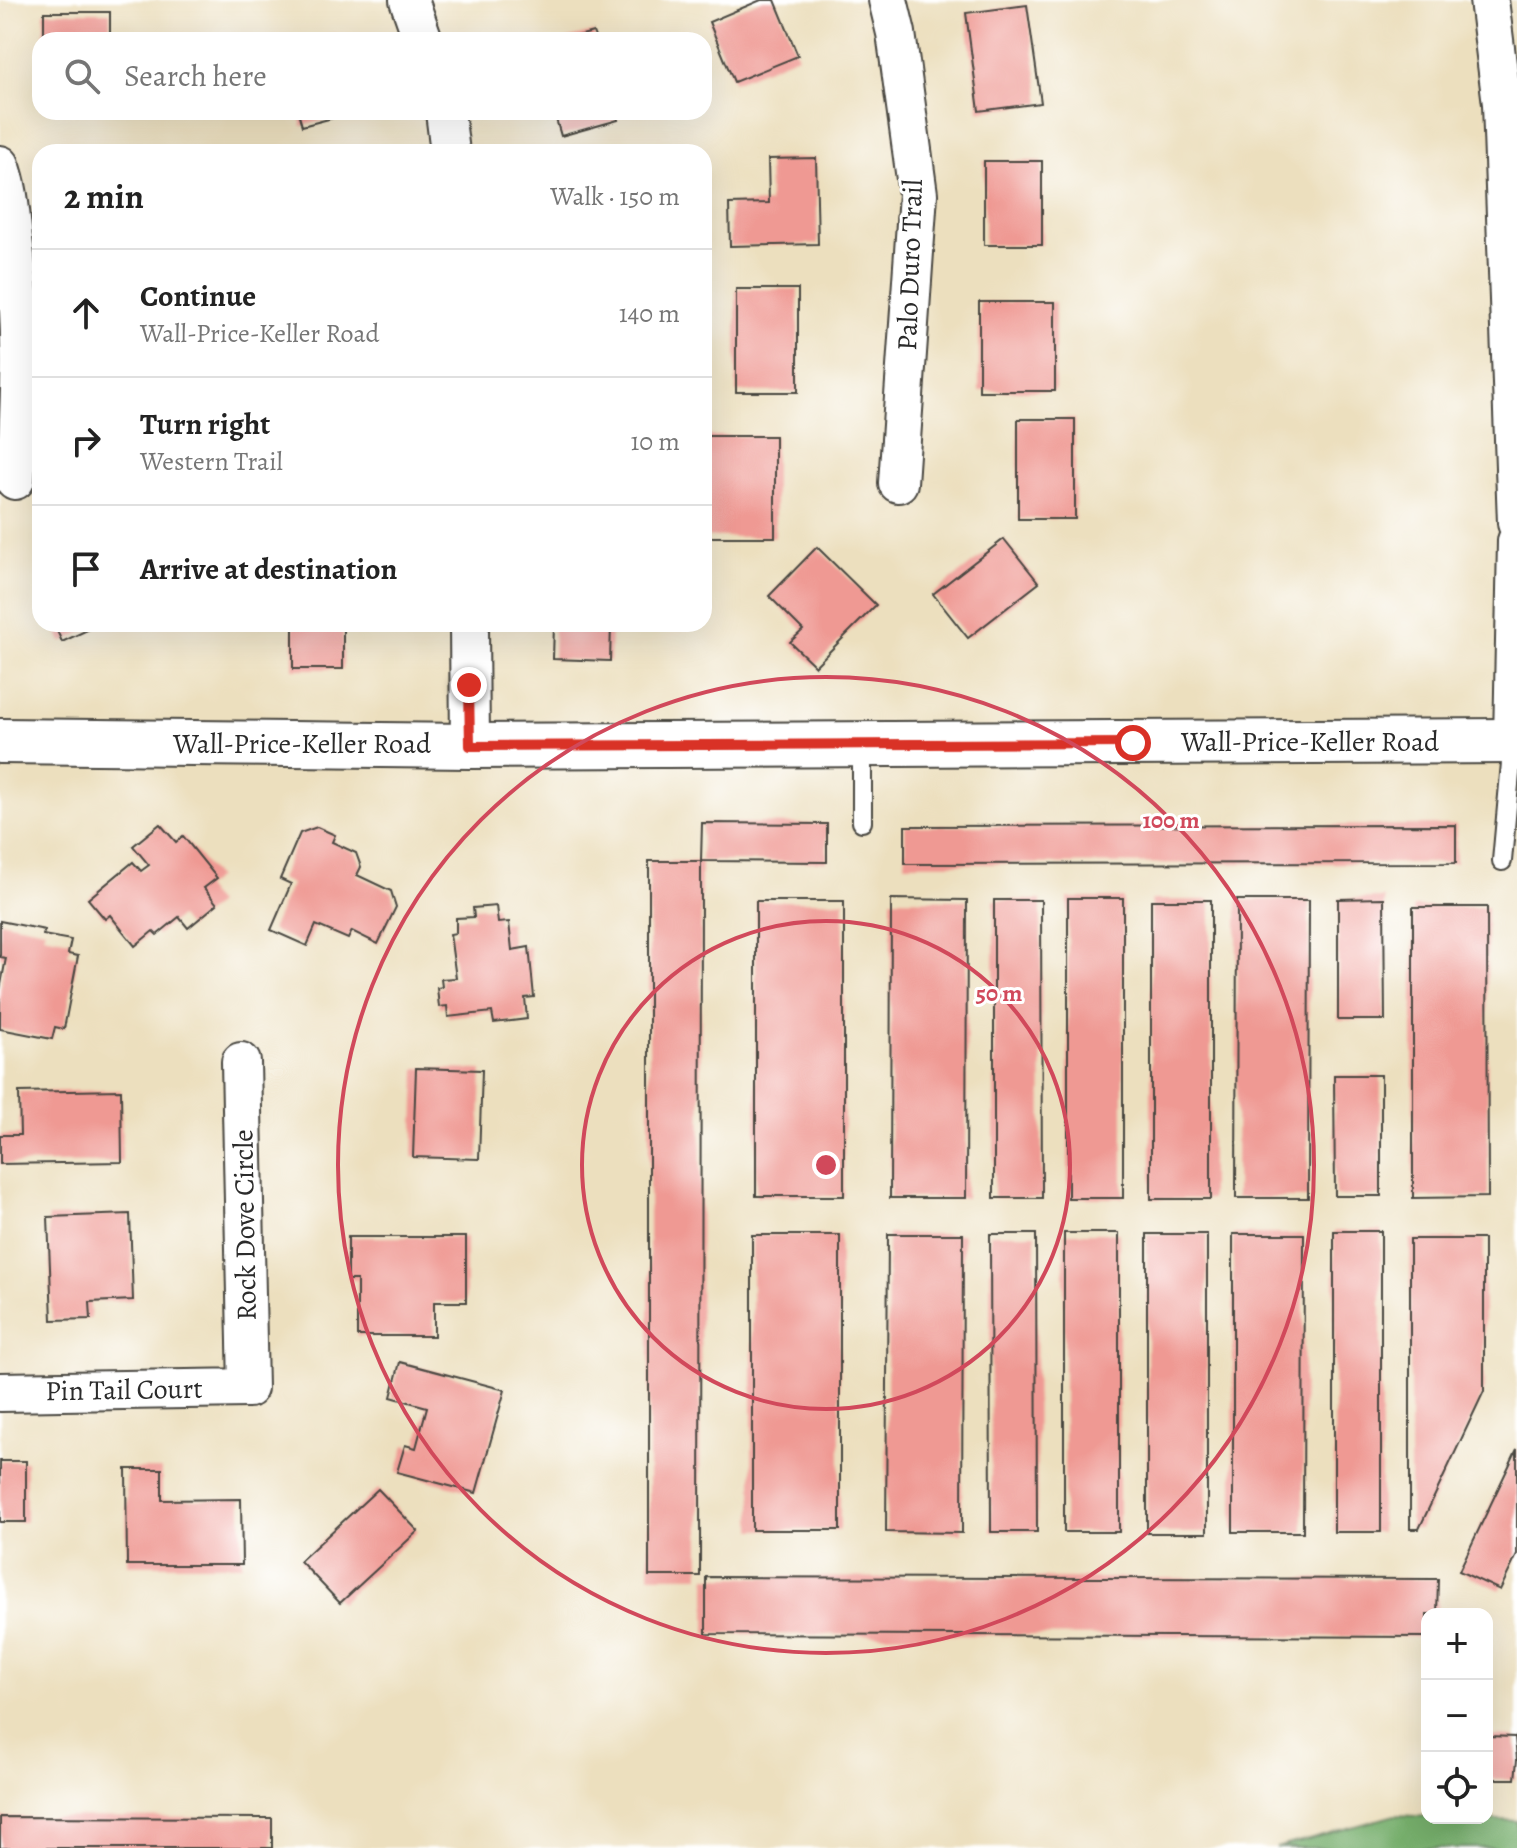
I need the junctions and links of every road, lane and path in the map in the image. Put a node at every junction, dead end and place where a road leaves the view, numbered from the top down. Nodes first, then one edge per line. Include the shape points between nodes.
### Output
1 (409, 0) edge
2 (888, 0) edge
3 (1489, 0) edge
4 (420, 32) edge
5 (446, 120) edge
6 (449, 144) edge
7 (0, 165) edge
8 (1515, 391) edge
9 (15, 480) dead end
10 (898, 483) dead end
11 (1517, 523) edge
12 (1517, 541) edge
13 (469, 632) edge
14 (0, 741) edge
15 (1515, 741) edge
16 (862, 744) junction
17 (470, 746) junction
18 (862, 822) dead end
19 (1502, 861) dead end
20 (241, 1062) dead end
21 (248, 1388) joint
22 (0, 1392) edge

1 - 4 street
2 - 10 street, Palo Duro Trail via 918,194
3 - 8 street via 1502,104
5 - 6 street
7 - 9 street via 7,182 19,289
8 - 11 street
12 - 15 street
13 - 17 street
14 - 17 street, Wall-Price-Keller Road
15 - 16 street, Wall-Price-Keller Road
15 - 19 lane
16 - 17 street, Wall-Price-Keller Road
16 - 18 lane
20 - 21 street, Rock Dove Circle
21 - 22 street, Pin Tail Court

